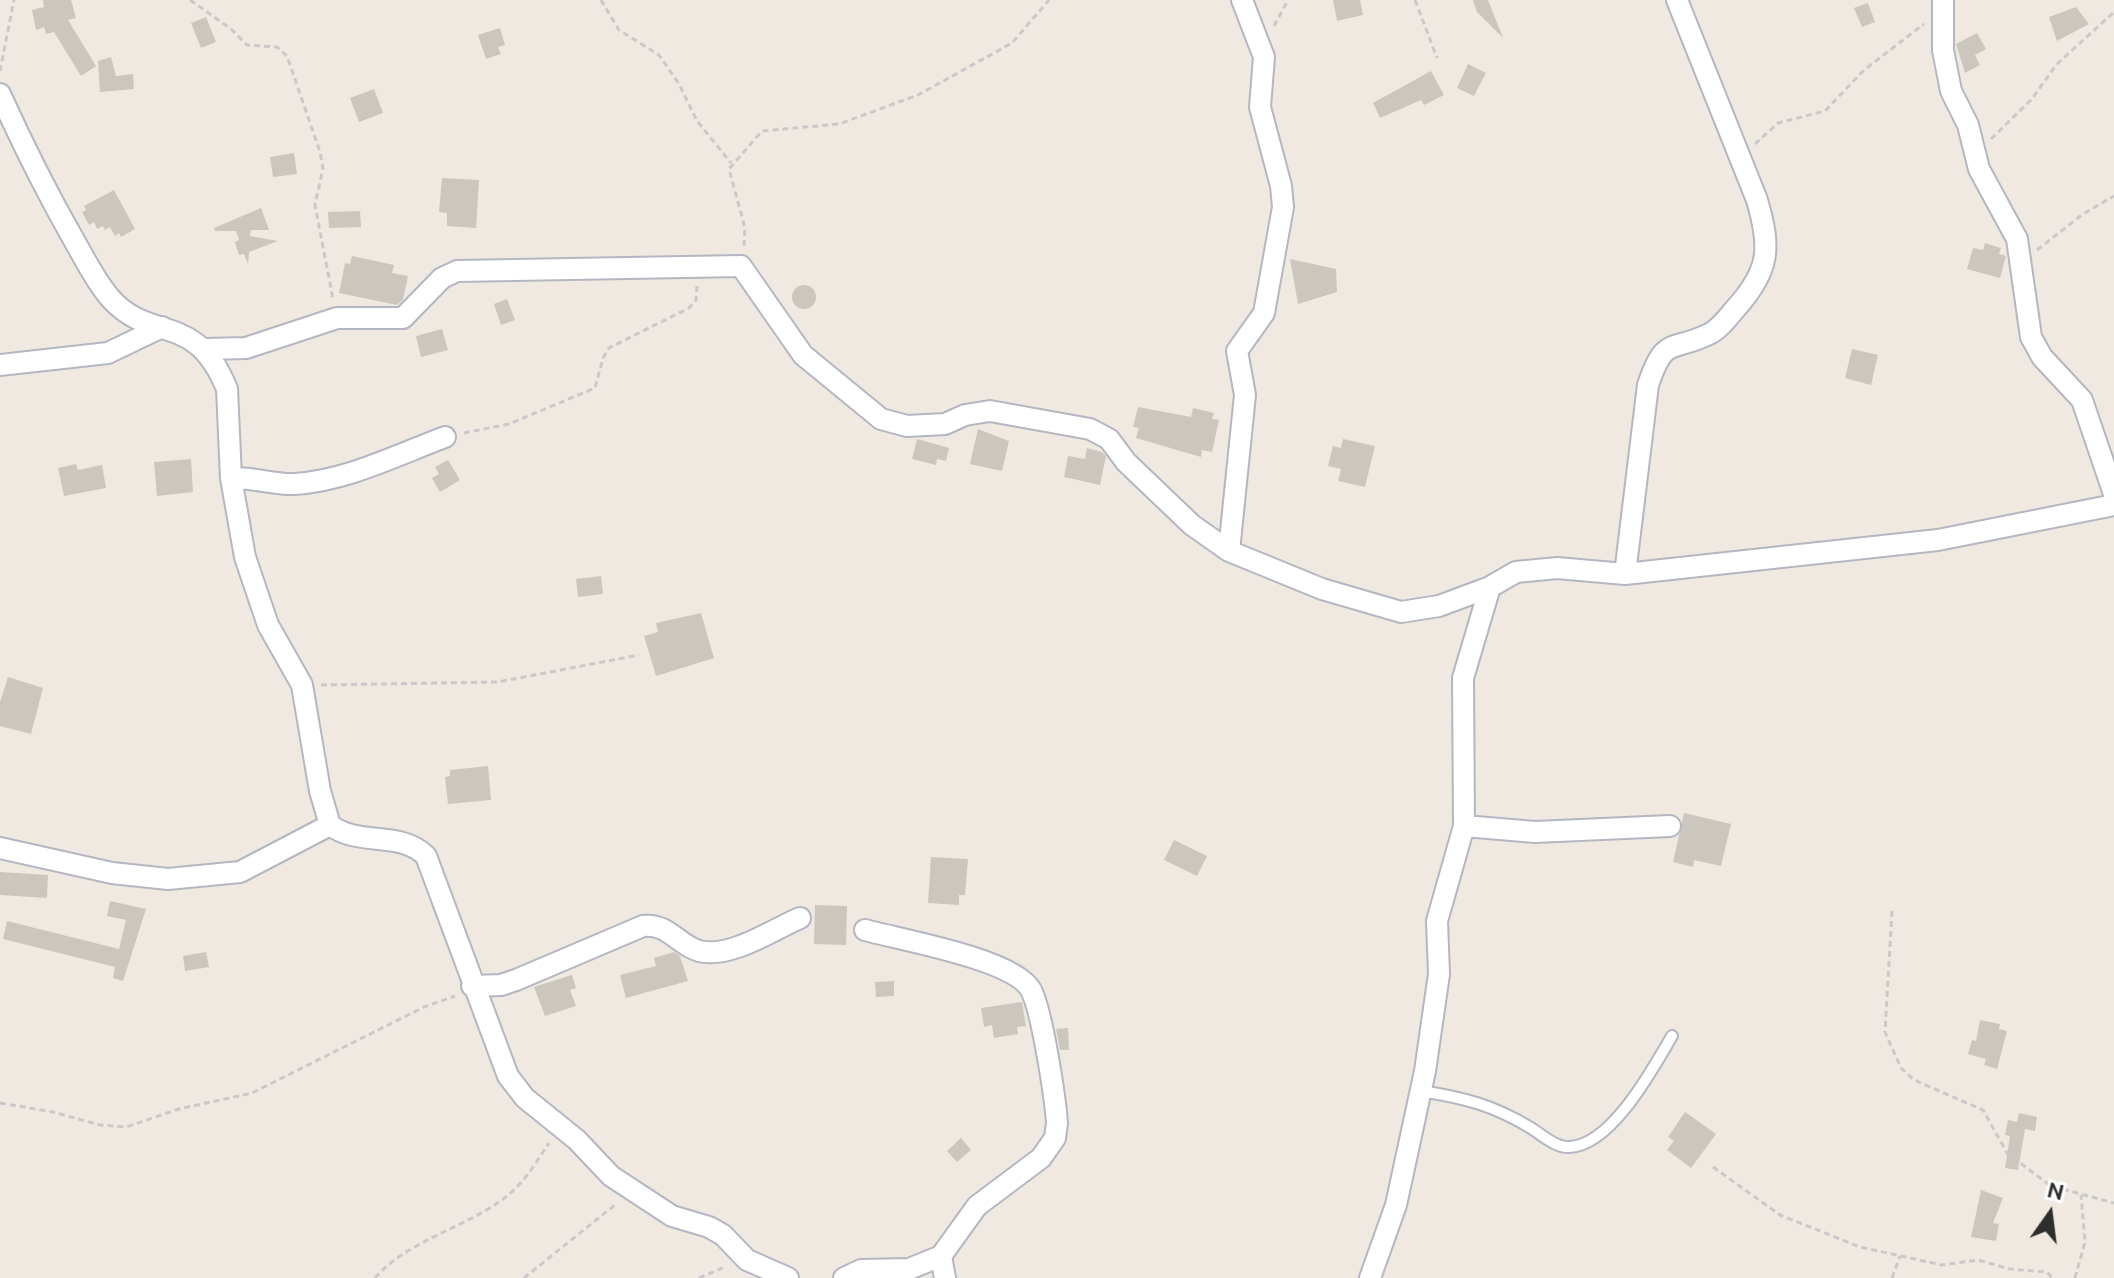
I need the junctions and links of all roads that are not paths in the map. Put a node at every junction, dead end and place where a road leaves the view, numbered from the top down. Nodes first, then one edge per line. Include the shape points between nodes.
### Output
1 (1242, 0) edge
2 (1677, 0) edge
3 (1943, 4) edge
4 (0, 94) edge
5 (162, 327) junction
6 (206, 349) junction
7 (0, 365) edge
8 (445, 437) road end
9 (231, 478) junction
10 (2114, 494) edge
11 (2114, 505) edge
12 (1229, 551) junction
13 (1625, 574) junction
14 (1490, 587) junction
15 (330, 825) junction
16 (1464, 826) junction
17 (1670, 826) dead end
18 (0, 848) edge
19 (800, 918) dead end
20 (865, 930) dead end
21 (473, 987) junction
22 (1672, 1036) dead end
23 (1421, 1091) junction
24 (941, 1256) junction
25 (788, 1278) edge
26 (844, 1278) edge
27 (945, 1278) edge
28 (1370, 1278) edge

1 - 12 street via 1264,57 1260,107 1283,207 1264,313 1237,351 1245,395
2 - 13 street via 1764,225 1764,272 1713,333 1677,343 1655,364
3 - 10 street via 1946,74 1999,212 2017,239 2031,337 2042,357 2082,400
4 - 5 street via 38,178 95,278 119,306
5 - 6 street
5 - 7 street via 108,353
6 - 9 street via 227,389
6 - 12 street via 246,348 337,318 403,318 442,278 465,269 741,266 803,355 881,419 907,426 945,424 990,411 1104,435 1192,525
8 - 9 street via 320,481 290,484
9 - 15 street via 251,581 268,625 302,685
11 - 13 street via 1938,540
12 - 14 street via 1322,589 1401,612 1439,606
13 - 14 street via 1557,568 1516,572
14 - 16 street via 1463,678
15 - 18 street via 240,872 168,879 124,875
15 - 21 street via 350,835 407,842 426,856
16 - 17 street via 1535,832
16 - 23 street via 1437,921 1439,974
19 - 21 street via 714,952 698,951 655,925 643,926 516,980
20 - 24 street via 1008,969 1030,987 1036,1006 1055,1101 1055,1138 1041,1158 977,1206
21 - 25 street via 508,1076 525,1098 631,1191 672,1216 709,1227 747,1260
22 - 23 lane via 1626,1107 1601,1132 1570,1147 1504,1111
23 - 28 street via 1396,1205
24 - 26 street via 909,1269 861,1270
24 - 27 street

